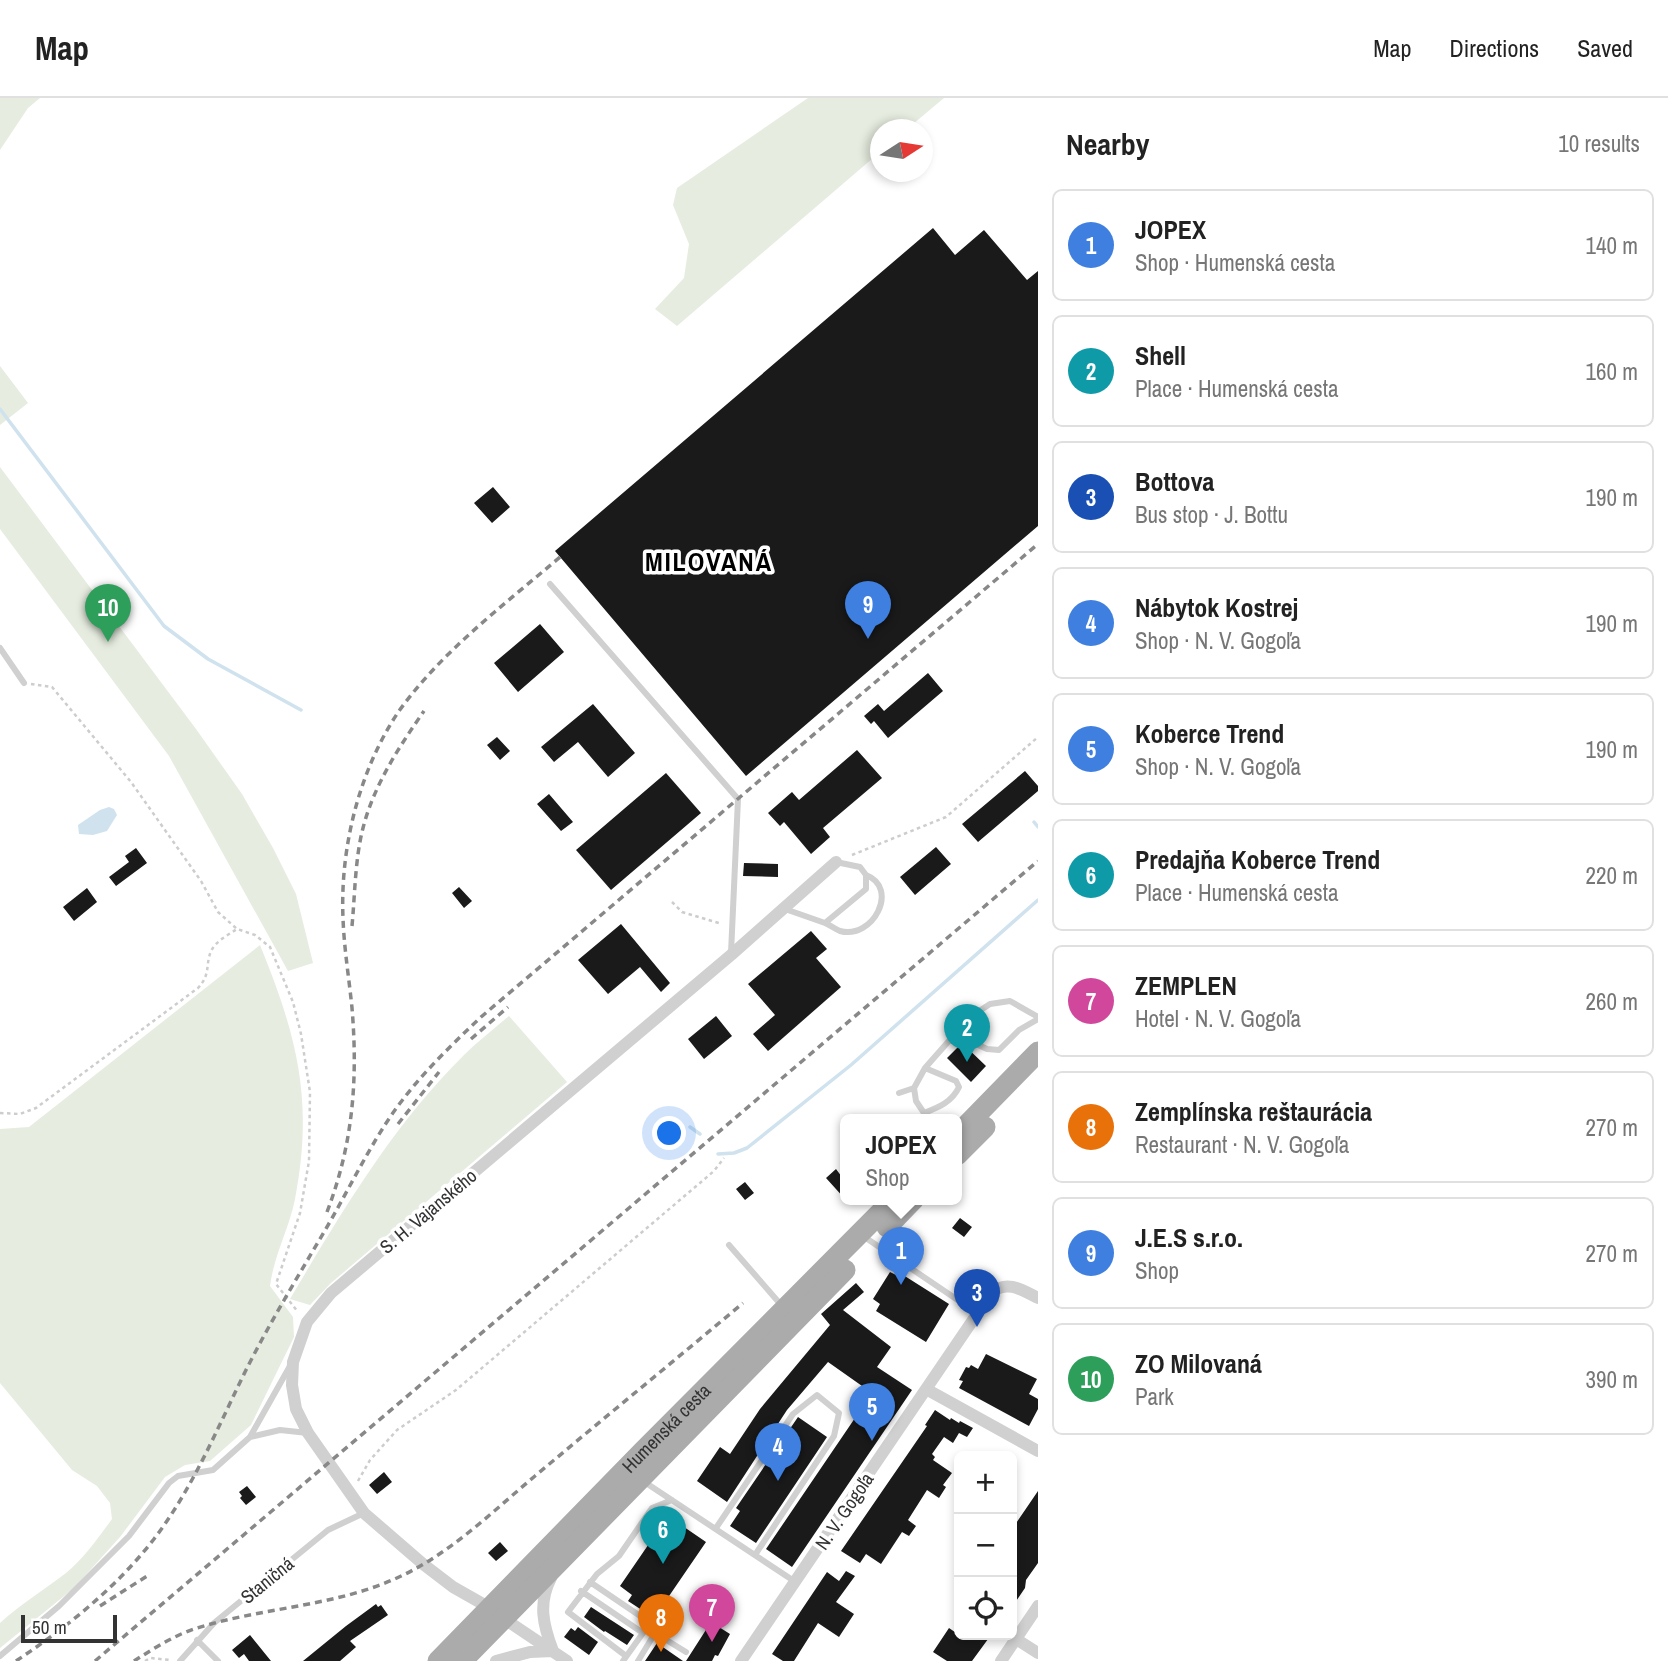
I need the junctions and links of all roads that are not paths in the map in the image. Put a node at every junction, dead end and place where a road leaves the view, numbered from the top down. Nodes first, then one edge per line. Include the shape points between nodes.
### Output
1 (550, 584) dead end
2 (0, 648) edge
3 (24, 683) road end
4 (836, 862) joint
5 (866, 875) junction
6 (784, 908) junction
7 (825, 923) junction
8 (731, 955) junction
9 (1038, 1018) edge
10 (955, 1034) junction
11 (1038, 1052) edge
12 (925, 1068) junction
13 (1038, 1073) edge
14 (914, 1088) junction
15 (899, 1093) dead end
16 (925, 1114) edge
17 (929, 1114) edge
18 (962, 1130) edge
19 (962, 1150) edge
20 (890, 1205) edge
21 (907, 1205) edge
22 (866, 1238) junction
23 (729, 1245) dead end
24 (1038, 1298) edge
25 (977, 1313) junction
26 (790, 1315) junction
27 (293, 1362) junction
28 (926, 1389) junction
29 (308, 1433) junction
30 (250, 1437) junction
31 (1038, 1451) edge
32 (641, 1479) junction
33 (672, 1500) junction
34 (364, 1513) junction
35 (716, 1528) junction
36 (570, 1551) junction
37 (755, 1555) junction
38 (795, 1581) junction
39 (590, 1582) junction
40 (581, 1591) junction
41 (1038, 1606) edge
42 (497, 1613) junction
43 (643, 1633) junction
44 (1017, 1638) edge
45 (197, 1640) junction
46 (1015, 1640) edge
47 (1017, 1640) edge
48 (552, 1651) junction
49 (686, 1652) dead end
50 (1038, 1653) edge
51 (0, 1656) edge
52 (624, 1658) edge
53 (180, 1661) edge
54 (218, 1661) edge
55 (439, 1661) edge
56 (462, 1661) edge
57 (496, 1661) edge
58 (567, 1661) edge
59 (638, 1661) edge
60 (741, 1661) edge
61 (1001, 1661) edge

1 - 8 lane via 738,799
2 - 3 lane
4 - 5 lane via 860,867
4 - 6 street, S. H. Vajanského
5 - 7 lane via 866,889
5 - 7 lane via 875,879 881,901 868,926 842,931
6 - 7 lane
6 - 8 street, S. H. Vajanského
8 - 27 street, S. H. Vajanského via 342,1284 307,1322
9 - 10 lane via 999,1050
9 - 10 lane via 1010,1001 990,1004
10 - 12 lane
11 - 18 main road
12 - 14 lane
12 - 17 lane via 956,1081 959,1087 954,1097
13 - 19 main road
14 - 15 lane
14 - 16 lane
20 - 22 main road, Humenská cesta
21 - 22 main road, Humenská cesta
22 - 25 lane
22 - 26 main road, Humenská cesta
23 - 26 lane
24 - 25 street, N. V. Gogoľa via 1006,1285 992,1292
25 - 28 street, N. V. Gogoľa
26 - 32 main road, Humenská cesta
26 - 42 main road, Humenská cesta
27 - 29 street, S. H. Vajanského via 296,1409
27 - 30 lane
28 - 31 street
28 - 38 street, N. V. Gogoľa
29 - 30 lane via 280,1430
29 - 34 street, S. H. Vajanského
30 - 51 lane via 213,1470 178,1476 169,1483 122,1543
32 - 33 lane
32 - 36 main road, Humenská cesta
33 - 35 lane
33 - 39 lane via 652,1508 619,1556
34 - 42 street, S. H. Vajanského via 453,1587
34 - 45 lane, Staničná via 328,1530
35 - 37 lane
35 - 37 lane via 793,1414 817,1395 839,1413 834,1436
36 - 42 main road, Humenská cesta
36 - 48 street via 545,1590 542,1611
37 - 38 lane
38 - 60 street, N. V. Gogoľa
39 - 40 lane
39 - 43 lane via 649,1622
40 - 43 lane
40 - 52 lane via 568,1612
41 - 44 street
42 - 48 street, S. H. Vajanského
42 - 55 main road, Humenská cesta
42 - 56 main road, Humenská cesta
43 - 52 lane
45 - 53 lane, Staničná
45 - 54 lane
46 - 61 street
47 - 50 street
48 - 57 street
48 - 58 street, S. H. Vajanského
49 - 59 lane via 655,1633

